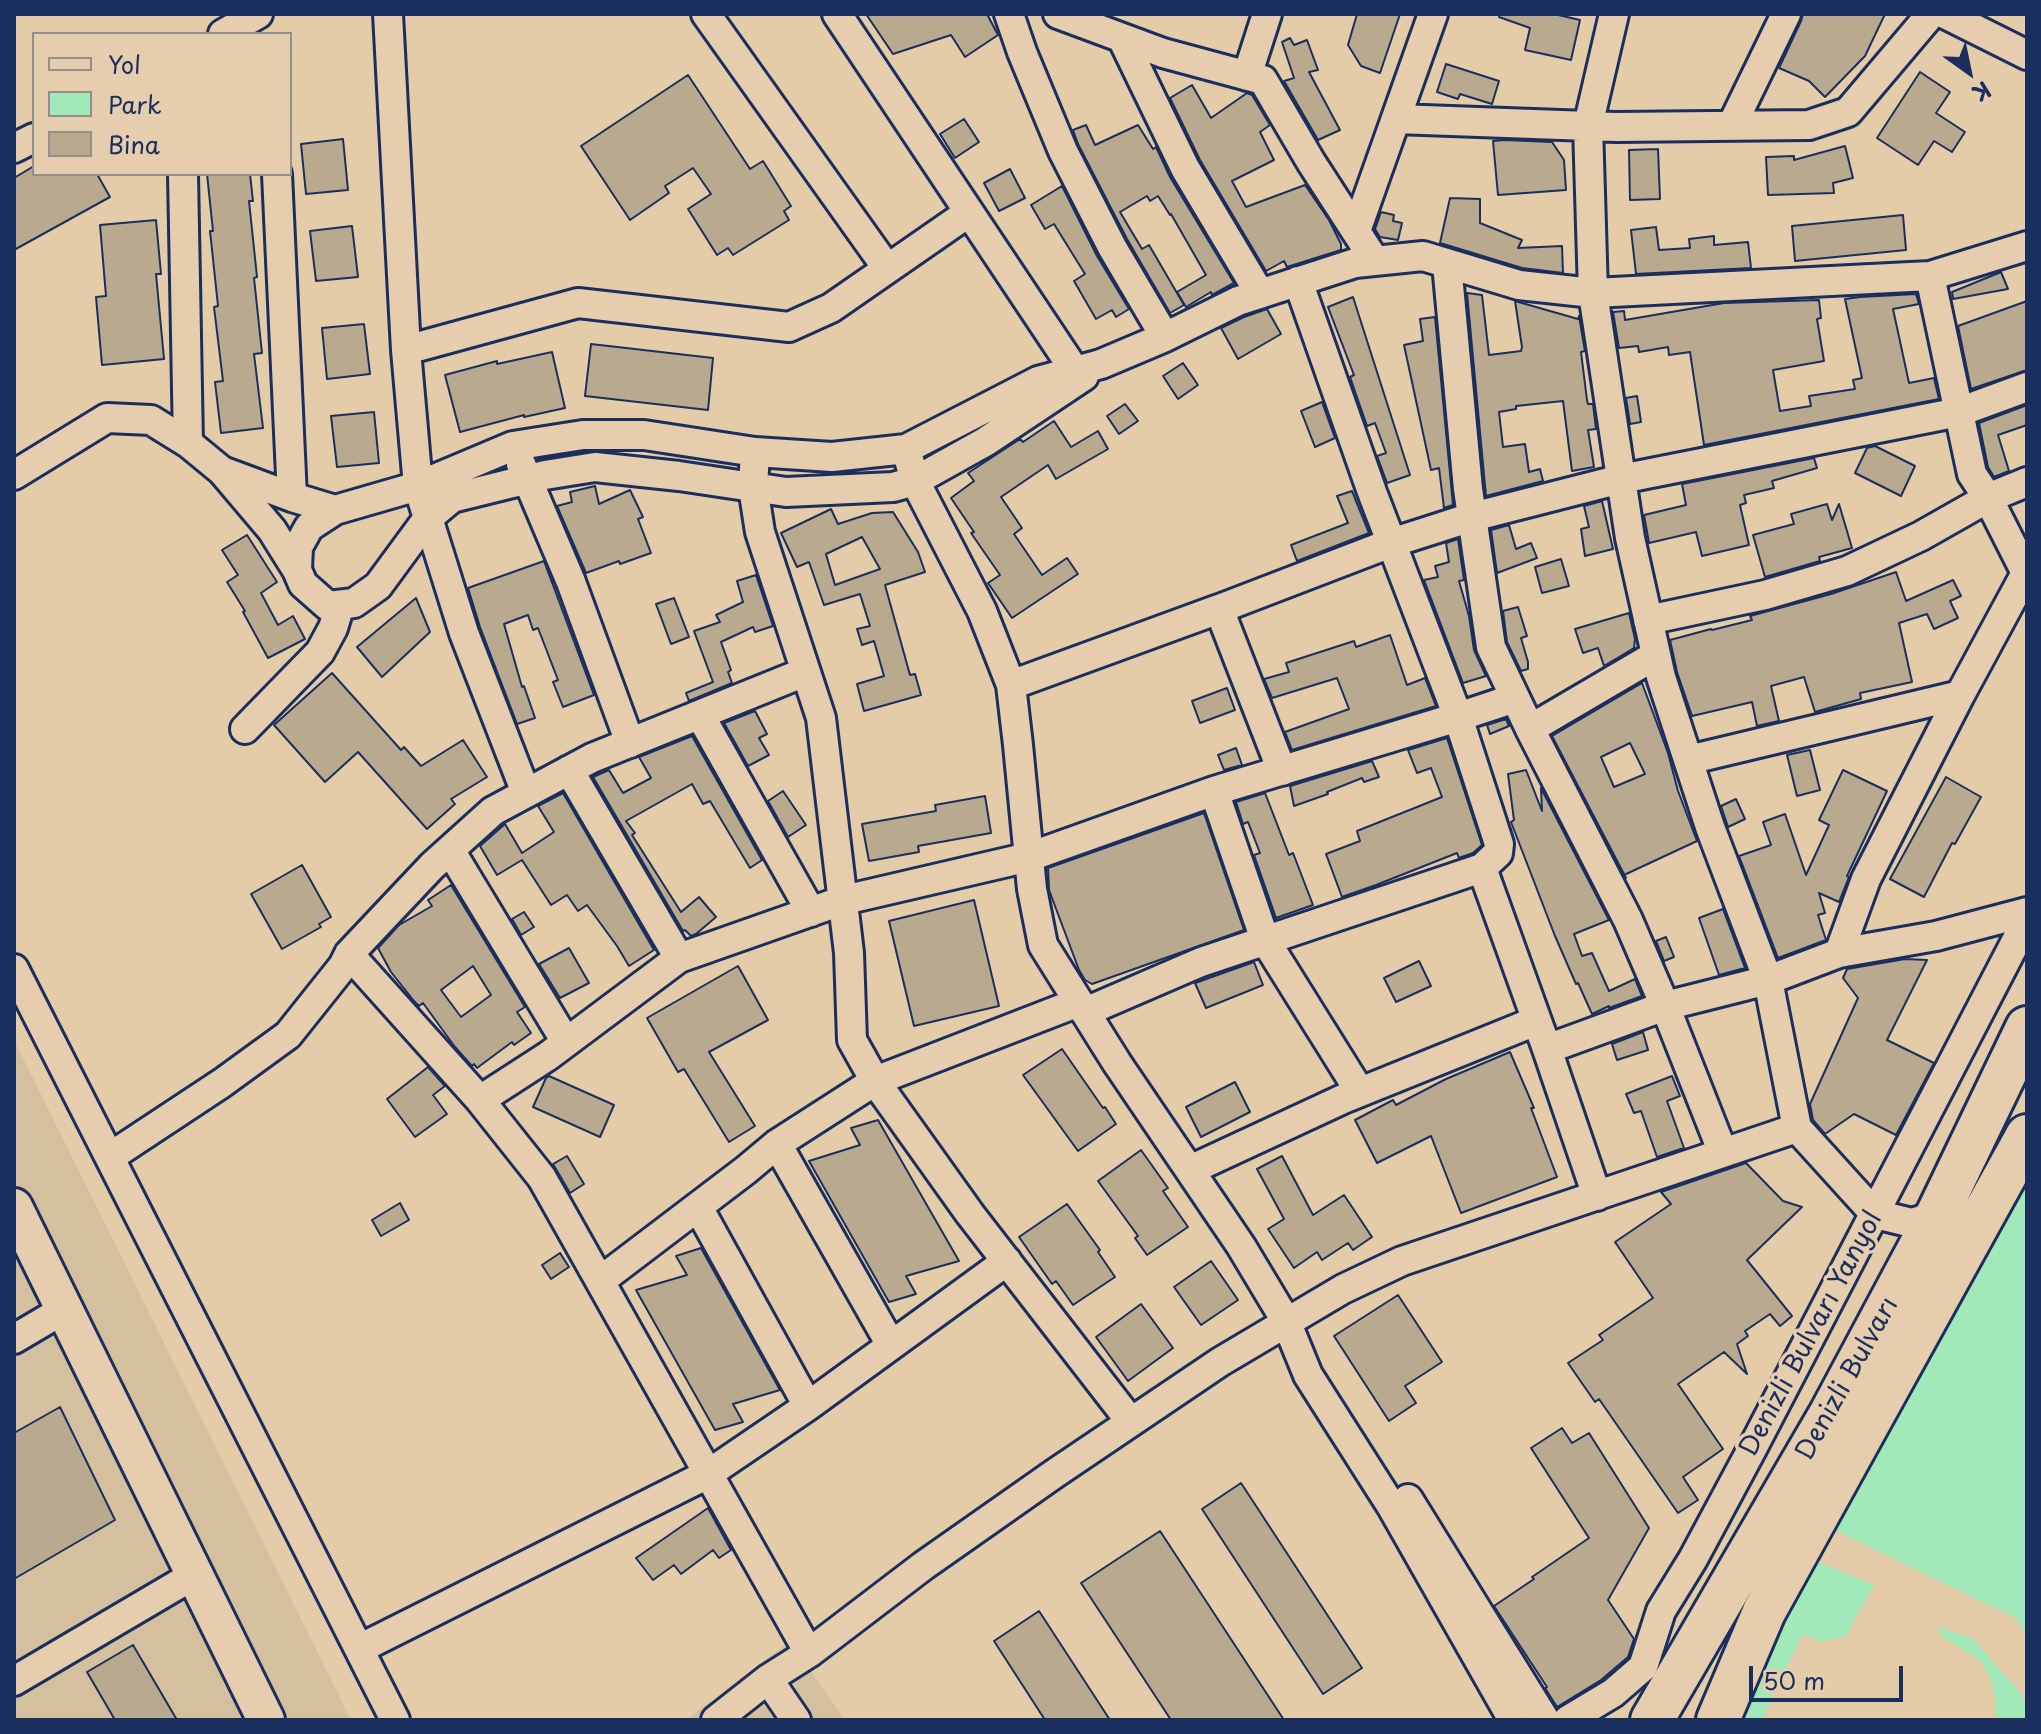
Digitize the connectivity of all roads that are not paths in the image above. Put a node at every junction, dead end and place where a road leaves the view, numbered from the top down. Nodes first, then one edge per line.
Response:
1 (258, 14) edge
2 (388, 14) edge
3 (706, 14) edge
4 (837, 14) edge
5 (1009, 14) edge
6 (1058, 14) edge
7 (1267, 14) edge
8 (1433, 14) edge
9 (1614, 14) edge
10 (1786, 14) edge
11 (1931, 14) edge
12 (1945, 14) edge
13 (1113, 28) edge
14 (226, 32) edge
15 (2027, 55) edge
16 (1247, 76) junction
17 (1396, 119) junction
18 (1732, 125) junction
19 (1588, 126) junction
20 (32, 139) edge
21 (14, 148) edge
22 (183, 176) edge
23 (277, 176) edge
24 (968, 213) junction
25 (1356, 231) junction
26 (2027, 246) edge
27 (1375, 261) junction
28 (1447, 264) junction
29 (887, 268) junction
30 (1930, 276) junction
31 (1298, 281) junction
32 (1593, 293) junction
33 (1260, 294) junction
34 (1165, 337) junction
35 (406, 350) junction
36 (1088, 368) junction
37 (2027, 387) edge
38 (1959, 412) junction
39 (188, 443) junction
40 (513, 446) junction
41 (906, 449) junction
42 (755, 452) junction
43 (16, 468) edge
44 (222, 471) junction
45 (1621, 479) junction
46 (528, 480) junction
47 (915, 481) junction
48 (2027, 482) edge
49 (418, 486) junction
50 (753, 487) junction
51 (292, 497) junction
52 (1988, 498) junction
53 (335, 510) junction
54 (1472, 517) junction
55 (428, 518) junction
56 (1391, 543) junction
57 (297, 570) junction
58 (2026, 573) edge
59 (340, 605) junction
60 (1219, 609) junction
61 (1648, 620) junction
62 (1656, 655) junction
63 (805, 672) junction
64 (1011, 685) junction
65 (1960, 695) junction
66 (1515, 698) junction
67 (700, 715) junction
68 (1458, 717) junction
69 (245, 729) dead end
70 (1530, 729) junction
71 (630, 743) junction
72 (1688, 760) junction
73 (569, 770) junction
74 (1282, 771) junction
75 (1214, 791) junction
76 (526, 793) junction
77 (450, 850) junction
78 (1029, 857) junction
79 (1482, 868) junction
80 (844, 900) junction
81 (811, 912) junction
82 (2027, 912) edge
83 (2027, 920) edge
84 (1265, 940) junction
85 (1839, 953) junction
86 (349, 954) junction
87 (679, 958) junction
88 (14, 969) edge
89 (1768, 980) junction
90 (1665, 1006) junction
91 (1082, 1007) junction
92 (1536, 1021) junction
93 (2027, 1028) edge
94 (566, 1042) junction
95 (1547, 1049) junction
96 (875, 1081) junction
97 (1360, 1092) junction
98 (480, 1100) junction
99 (1797, 1128) junction
100 (2027, 1136) edge
101 (777, 1144) junction
102 (1723, 1153) junction
103 (110, 1157) junction
104 (1190, 1170) junction
105 (1597, 1196) junction
106 (14, 1207) edge
107 (698, 1207) junction
108 (1875, 1214) junction
109 (1937, 1215) junction
110 (1007, 1261) junction
111 (600, 1281) junction
112 (63, 1310) junction
113 (1286, 1321) junction
114 (14, 1339) edge
115 (891, 1345) junction
116 (808, 1406) junction
117 (1131, 1422) junction
118 (708, 1474) junction
119 (194, 1575) junction
120 (359, 1649) junction
121 (809, 1653) junction
122 (768, 1679) junction
123 (14, 1681) edge
124 (266, 1720) edge
125 (395, 1720) edge
126 (716, 1720) edge
127 (796, 1720) edge
128 (1513, 1720) edge
129 (1545, 1720) edge
130 (1568, 1720) edge
131 (1652, 1720) edge
132 (1718, 1720) edge

1 - 14 street
2 - 35 street
3 - 29 street
4 - 24 street
5 - 34 street
6 - 13 street
7 - 16 street
8 - 17 street
9 - 19 street
10 - 18 street
11 - 18 street
12 - 15 street
13 - 16 street
13 - 33 street
16 - 25 street
17 - 19 street
17 - 25 street
18 - 19 street
19 - 32 street
20 - 21 street
22 - 39 street
23 - 51 street
24 - 29 street
24 - 36 street
25 - 27 street
26 - 30 street
27 - 28 street
27 - 31 street
28 - 32 street
28 - 54 street
29 - 35 street
30 - 32 street
30 - 38 street
31 - 33 street
31 - 56 street
32 - 45 street
33 - 34 street
34 - 36 street
35 - 49 street
36 - 41 street
36 - 47 street
37 - 38 street
38 - 45 street
38 - 52 street
39 - 43 street
39 - 44 street
40 - 42 street
40 - 46 street
40 - 49 street
41 - 42 street
41 - 47 street
42 - 50 street
44 - 51 street
44 - 57 street
45 - 54 street
45 - 61 street
46 - 50 street
46 - 55 street
46 - 71 street
47 - 50 street
47 - 64 street
48 - 52 street
49 - 53 street
49 - 55 street
50 - 63 street
51 - 53 street
52 - 58 street
52 - 61 street
53 - 57 street
54 - 56 street
54 - 66 street
55 - 59 street
55 - 76 street
56 - 60 street
56 - 68 street
57 - 59 street
58 - 65 street
59 - 69 street
60 - 64 street
60 - 74 street
61 - 62 street
62 - 70 street
62 - 72 street
63 - 67 street
63 - 80 street
64 - 78 street
65 - 72 street
65 - 85 street
66 - 68 street
66 - 70 street
67 - 71 street
67 - 81 street
68 - 74 street
68 - 79 street
70 - 90 street
71 - 73 street
72 - 89 street
73 - 76 street
73 - 87 street
74 - 75 street
75 - 78 street
75 - 84 street
76 - 77 street
77 - 86 street
77 - 94 street
78 - 80 street
78 - 91 street
79 - 84 street
79 - 92 street
80 - 81 street
80 - 96 street
81 - 87 street
82 - 85 street
83 - 108 street, Denizli Bulvarı Yanyol
84 - 91 street
84 - 97 street
85 - 89 street
86 - 98 street
86 - 103 street
87 - 94 street
88 - 103 street
89 - 90 street
89 - 99 street
90 - 95 street
90 - 102 street
91 - 96 street
91 - 104 street
92 - 95 street
92 - 97 street
93 - 109 highway, Denizli Bulvarı
94 - 98 street
95 - 105 street
96 - 101 street
96 - 110 street
97 - 104 street
98 - 111 street
99 - 102 street
99 - 108 street
100 - 132 highway, Denizli Bulvarı
101 - 107 street
101 - 115 street
102 - 105 street
103 - 120 street
104 - 113 street
105 - 113 street
106 - 112 main road
107 - 111 street
107 - 116 street
108 - 109 street
108 - 130 street, Denizli Bulvarı Yanyol
109 - 131 highway, Denizli Bulvarı
110 - 115 street
110 - 117 street
111 - 118 street
112 - 114 street
112 - 119 main road
113 - 117 street
113 - 128 street
113 - 129 street
115 - 116 street
116 - 118 street
117 - 121 street
118 - 120 street
118 - 121 street
119 - 123 street
119 - 124 main road
120 - 125 street
121 - 122 street
122 - 126 street
122 - 127 street

